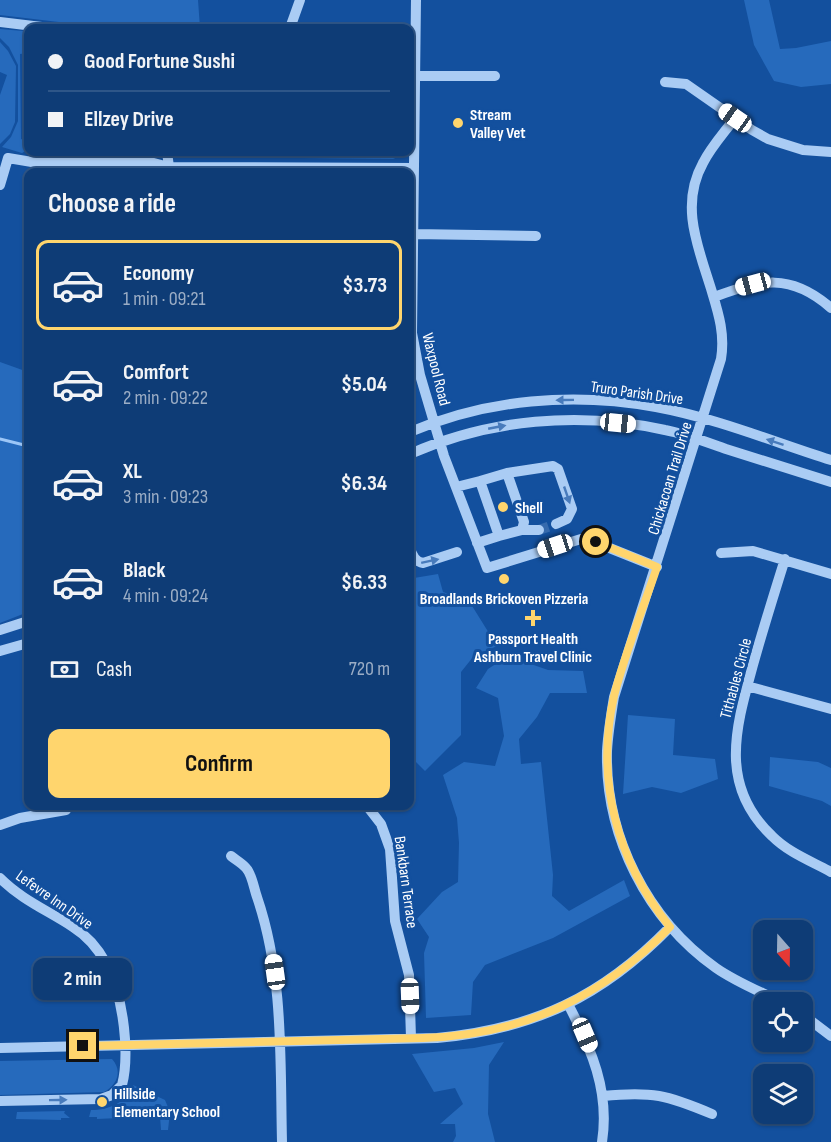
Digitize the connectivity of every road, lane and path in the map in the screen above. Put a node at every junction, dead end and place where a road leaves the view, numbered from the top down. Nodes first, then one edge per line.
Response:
1 (300, 0) edge
2 (416, 0) edge
3 (0, 22) edge
4 (291, 24) edge
5 (24, 26) edge
6 (415, 75) junction
7 (495, 76) dead end
8 (664, 82) dead end
9 (735, 118) junction
10 (831, 152) edge
11 (32, 157) edge
12 (51, 157) edge
13 (77, 157) edge
14 (110, 157) edge
15 (135, 157) edge
16 (164, 168) edge
17 (414, 168) edge
18 (0, 185) edge
19 (414, 234) edge
20 (536, 236) dead end
21 (714, 297) junction
22 (831, 308) edge
23 (414, 348) edge
24 (703, 419) junction
25 (435, 421) junction
26 (414, 430) edge
27 (697, 439) junction
28 (440, 442) junction
29 (414, 452) edge
30 (831, 460) edge
31 (507, 474) junction
32 (480, 481) junction
33 (831, 482) edge
34 (456, 487) junction
35 (556, 524) tunnel mouth
36 (539, 530) tunnel mouth
37 (522, 531) junction
38 (499, 536) junction
39 (477, 543) junction
40 (457, 552) dead end
41 (722, 552) dead end
42 (414, 558) edge
43 (785, 559) junction
44 (657, 567) junction
45 (831, 574) edge
46 (24, 622) edge
47 (0, 630) edge
48 (24, 644) edge
49 (0, 651) edge
50 (747, 686) junction
51 (831, 709) edge
52 (66, 810) dead end
53 (370, 810) edge
54 (0, 825) edge
55 (231, 856) dead end
56 (831, 872) edge
57 (0, 878) edge
58 (670, 927) junction
59 (759, 992) edge
60 (568, 1004) junction
61 (813, 1022) edge
62 (831, 1036) edge
63 (411, 1038) junction
64 (280, 1041) junction
65 (125, 1045) junction
66 (0, 1048) edge
67 (603, 1096) junction
68 (0, 1101) edge
69 (712, 1114) dead end
70 (282, 1142) edge
71 (602, 1142) edge

1 - 4 street
2 - 6 street, Waxpool Road
3 - 5 street
6 - 7 street
6 - 17 street, Waxpool Road
8 - 9 street
9 - 10 street
9 - 21 street, Chickacoan Trail Drive
11 - 12 street
11 - 18 street
12 - 13 street
13 - 14 street
14 - 15 street
15 - 16 street
19 - 20 street
21 - 22 street
21 - 24 street, Chickacoan Trail Drive
23 - 25 street, Waxpool Road
24 -> 25 street, Truro Parish Drive
24 - 27 street, Chickacoan Trail Drive
30 -> 24 street, Truro Parish Drive
25 - 26 street, Waxpool Road
25 - 28 street, Waxpool Road
28 -> 27 street, Truro Parish Drive
27 - 33 street, Truro Parish Drive
27 - 44 street, Chickacoan Trail Drive
28 - 29 street
28 - 34 street, Waxpool Road
31 - 32 street
31 -> 35 street
31 - 37 street
32 - 34 street
32 - 38 street
34 - 39 street, Waxpool Road
36 - 37 street
37 - 38 street
38 - 39 street
39 - 44 street, Waxpool Road
42 -> 40 street
41 - 43 street
43 - 45 street
43 - 50 street, Tithables Circle
44 - 58 street, Chickacoan Trail Drive
46 - 47 street
48 - 49 street
50 - 51 street
50 - 56 street, Tithables Circle
52 - 54 street
53 - 63 street, Bankbarn Terrace
55 - 64 street
57 - 65 street, Lefevre Inn Drive
58 - 59 street, Chickacoan Trail Drive
58 - 60 street
60 - 63 street
60 - 67 street
61 - 62 street
63 - 64 street
64 - 65 street
64 - 70 street
65 - 66 street
68 -> 65 street, Lefevre Inn Drive
67 - 69 street
67 - 71 street

